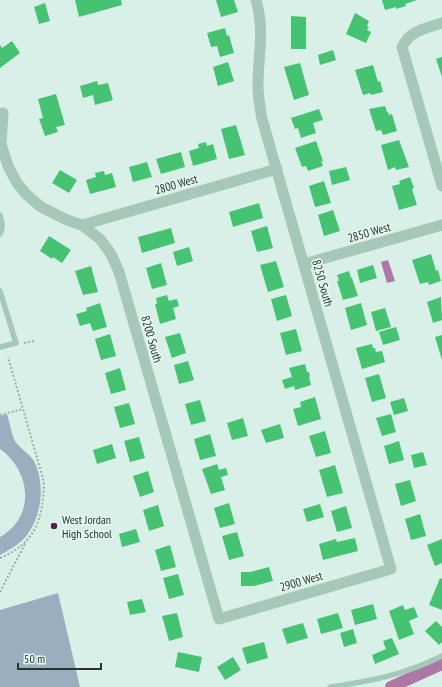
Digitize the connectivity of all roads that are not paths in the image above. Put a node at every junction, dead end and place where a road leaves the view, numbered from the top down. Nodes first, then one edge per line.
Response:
1 (256, 0) edge
2 (442, 23) edge
3 (2, 113) dead end
4 (437, 153) edge
5 (277, 169) junction
6 (442, 186) edge
7 (0, 215) edge
8 (82, 225) junction
9 (442, 225) edge
10 (0, 234) edge
11 (304, 264) junction
12 (0, 292) edge
13 (0, 347) edge
14 (392, 569) joint
15 (218, 619) joint
16 (442, 656) edge
17 (330, 687) edge

1 - 5 street, 8250 South
2 - 4 street
3 - 8 street, 8200 South
4 - 6 street
5 - 8 street, 2800 West
5 - 11 street, 8250 South
7 - 10 lane
8 - 15 street, 8200 South
9 - 11 street, 2850 West
11 - 14 street, 8250 South
12 - 13 lane
14 - 15 street, 2900 West
16 - 17 lane

